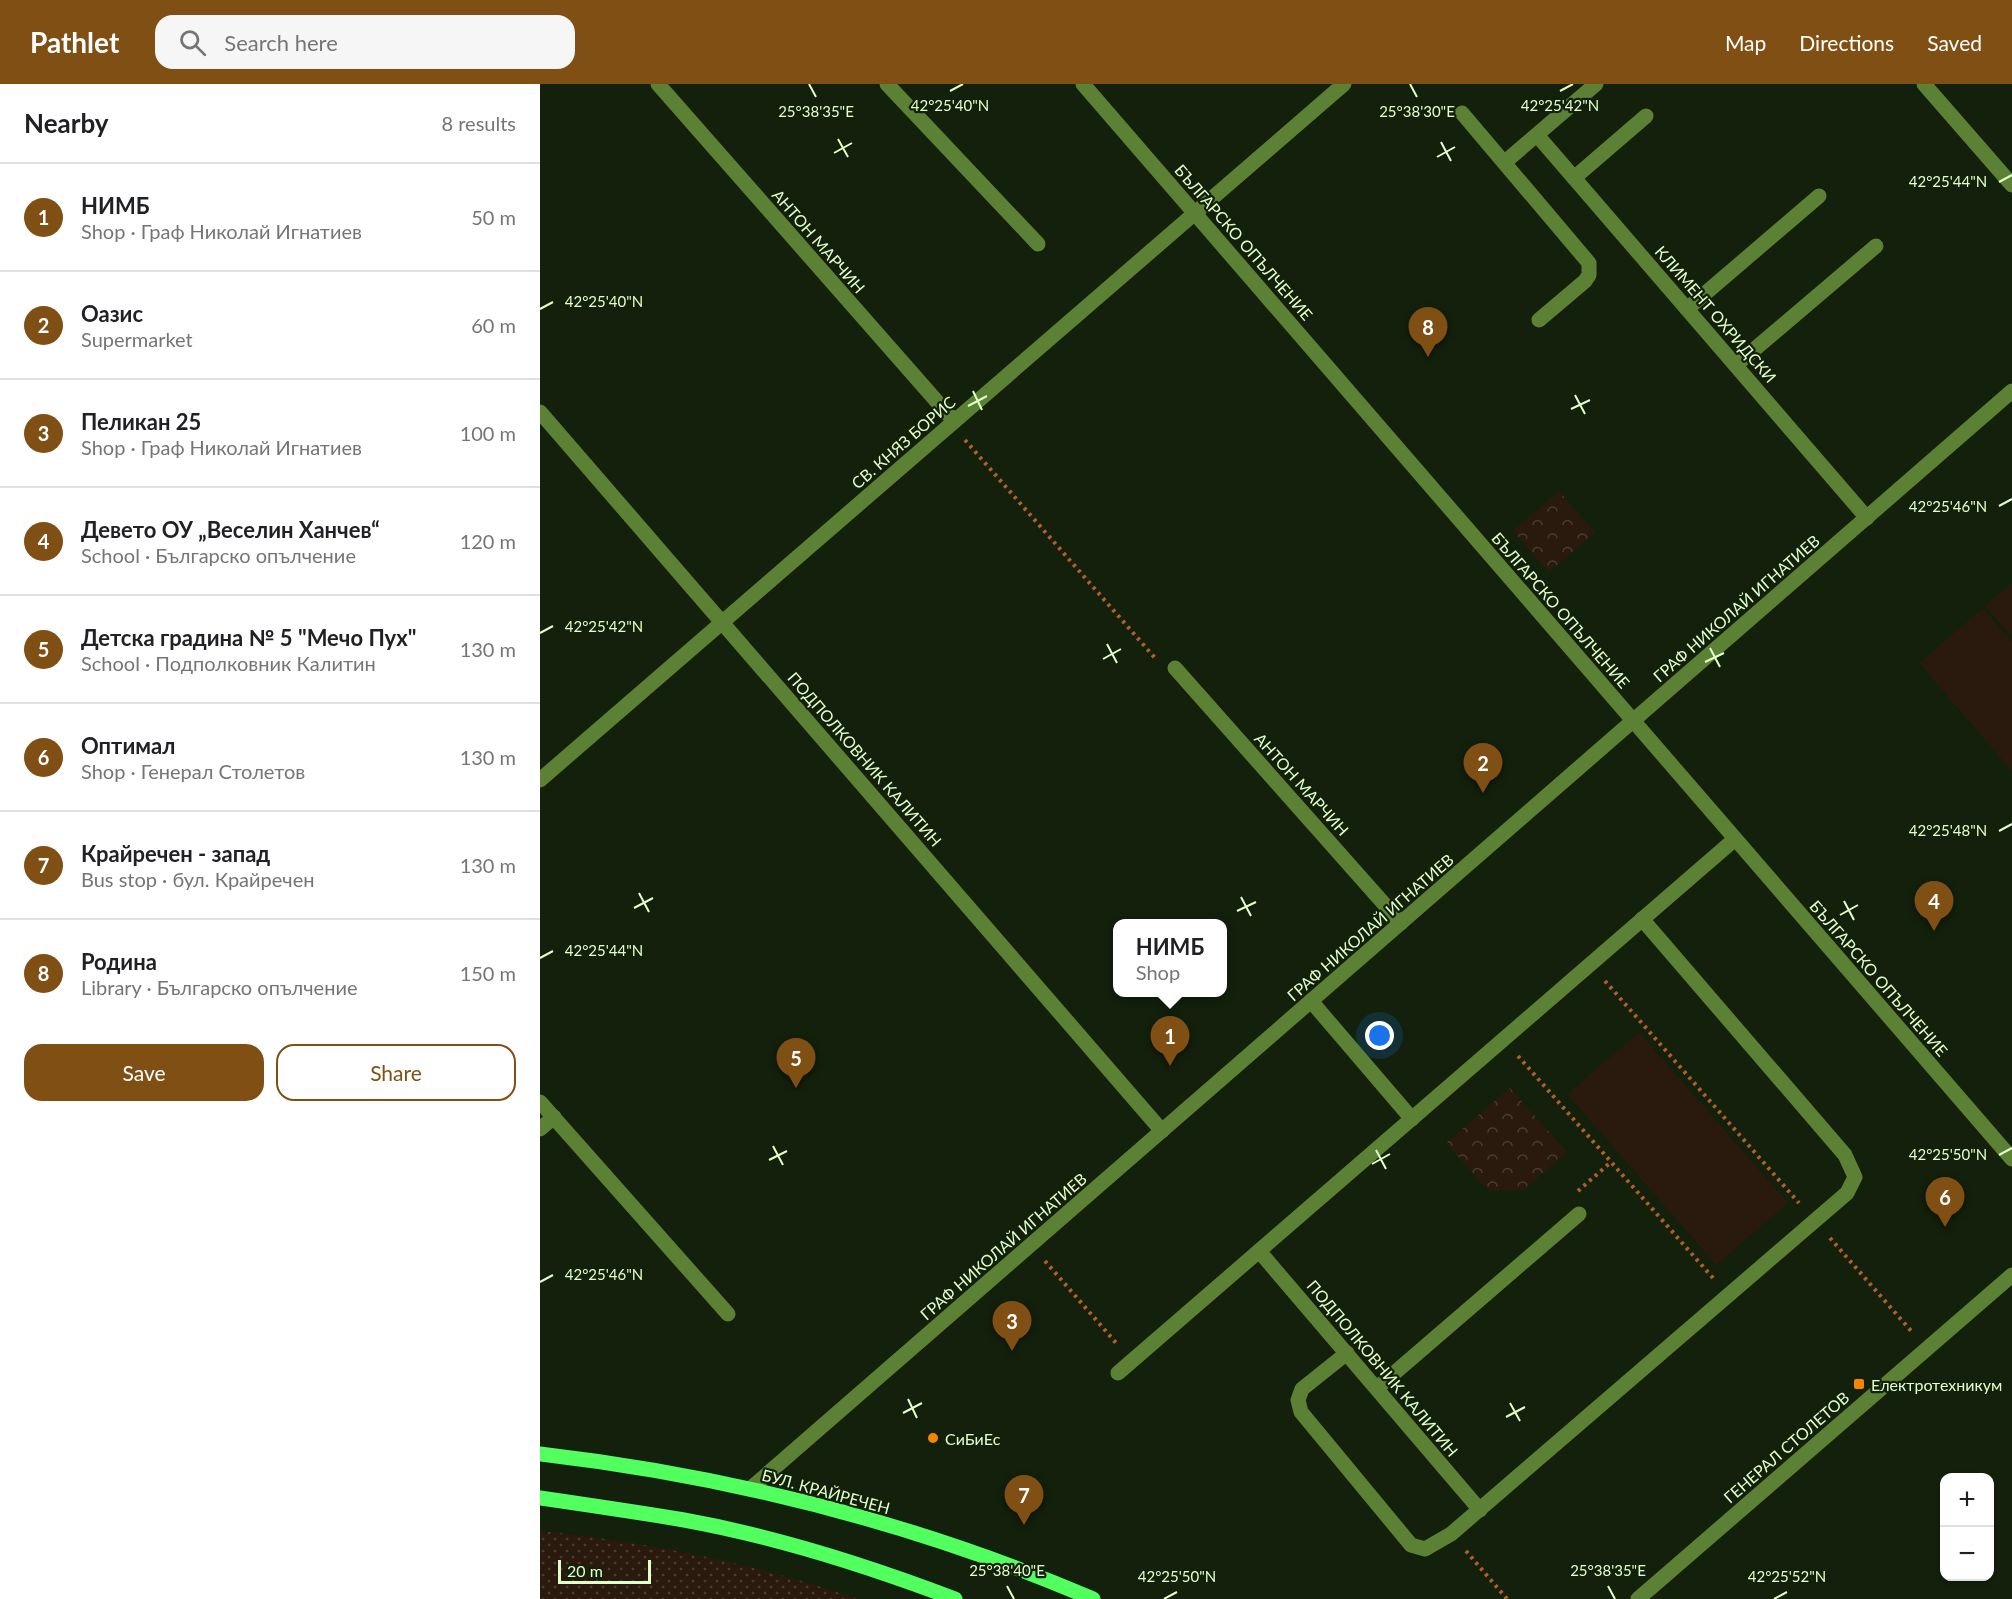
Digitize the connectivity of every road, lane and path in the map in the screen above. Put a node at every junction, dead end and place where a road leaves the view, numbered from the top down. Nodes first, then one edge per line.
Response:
1 (658, 84) edge
2 (887, 84) edge
3 (1083, 84) edge
4 (1344, 84) edge
5 (1596, 84) edge
6 (1924, 84) edge
7 (1462, 113) dead end
8 (1646, 116) dead end
9 (1537, 135) junction
10 (1504, 162) junction
11 (1574, 178) junction
12 (2012, 185) edge
13 (1819, 196) dead end
14 (1195, 213) junction
15 (1038, 244) dead end
16 (1876, 246) dead end
17 (1687, 309) junction
18 (1539, 320) dead end
19 (1736, 365) junction
20 (2012, 391) edge
21 (540, 412) edge
22 (954, 421) junction
23 (1867, 518) junction
24 (722, 622) junction
25 (1175, 668) joint
26 (1633, 721) junction
27 (540, 780) edge
28 (1735, 839) junction
29 (1642, 919) junction
30 (1401, 923) junction
31 (1590, 964) junction
32 (1311, 1001) junction
33 (1504, 1040) junction
34 (540, 1101) edge
35 (554, 1117) junction
36 (1412, 1119) junction
37 (540, 1129) edge
38 (1162, 1131) junction
39 (2012, 1160) edge
40 (1611, 1162) junction
41 (1579, 1214) joint
42 (1815, 1221) junction
43 (1259, 1251) junction
44 (1041, 1256) dead end
45 (2012, 1275) edge
46 (1728, 1296) junction
47 (728, 1314) dead end
48 (1914, 1335) dead end
49 (1347, 1353) junction
50 (1132, 1361) junction
51 (1118, 1373) dead end
52 (1377, 1388) junction
53 (540, 1454) edge
54 (750, 1489) junction
55 (540, 1498) edge
56 (1480, 1510) junction
57 (1451, 1534) junction
58 (955, 1599) edge
59 (1093, 1599) edge
60 (1507, 1599) edge
61 (1638, 1599) edge

1 - 22 street, АНТОН МАРЧИН
2 - 15 street
3 - 14 street, БЪЛГАРСКО ОПЪЛЧЕНИЕ
4 - 14 street, СВ. КНЯЗ БОРИС
5 - 9 street
6 - 12 street
7 - 10 street
8 - 11 street
9 - 10 street
9 - 11 street, КЛИМЕНТ ОХРИДСКИ
10 - 18 street
11 - 17 street, КЛИМЕНТ ОХРИДСКИ
13 - 17 street
14 - 22 street, СВ. КНЯЗ БОРИС
14 - 26 street, БЪЛГАРСКО ОПЪЛЧЕНИЕ
16 - 19 street
17 - 19 street, КЛИМЕНТ ОХРИДСКИ
19 - 23 street, КЛИМЕНТ ОХРИДСКИ
20 - 23 street, ГРАФ НИКОЛАЙ ИГНАТИЕВ
21 - 24 street, ПОДПОЛКОВНИК КАЛИТИН
22 - 24 street, СВ. КНЯЗ БОРИС
22 - 25 path
23 - 26 street, ГРАФ НИКОЛАЙ ИГНАТИЕВ
24 - 27 street, СВ. КНЯЗ БОРИС
24 - 38 street, ПОДПОЛКОВНИК КАЛИТИН
25 - 30 street, АНТОН МАРЧИН
26 - 28 street, БЪЛГАРСКО ОПЪЛЧЕНИЕ
26 - 30 street, ГРАФ НИКОЛАЙ ИГНАТИЕВ
28 - 29 street
28 - 39 street, БЪЛГАРСКО ОПЪЛЧЕНИЕ
29 - 31 street
29 - 42 street
30 - 32 street, ГРАФ НИКОЛАЙ ИГНАТИЕВ
31 - 33 street
31 - 42 path
32 - 36 street
32 - 38 street, ГРАФ НИКОЛАЙ ИГНАТИЕВ
33 - 36 street
33 - 40 path
34 - 35 street
35 - 37 street
35 - 47 street
36 - 43 street
38 - 54 street, ГРАФ НИКОЛАЙ ИГНАТИЕВ
40 - 41 path
40 - 46 path
41 - 52 street
42 - 46 street
42 - 48 path
43 - 49 street, ПОДПОЛКОВНИК КАЛИТИН
43 - 50 street
44 - 50 path
45 - 61 street, ГЕНЕРАЛ СТОЛЕТОВ
46 - 56 street
49 - 52 street, ПОДПОЛКОВНИК КАЛИТИН
49 - 57 street
50 - 51 street
52 - 56 street, ПОДПОЛКОВНИК КАЛИТИН
53 - 54 main road, БУЛ. КРАЙРЕЧЕН
54 - 59 main road, БУЛ. КРАЙРЕЧЕН
55 - 58 main road
56 - 57 street
57 - 60 path

